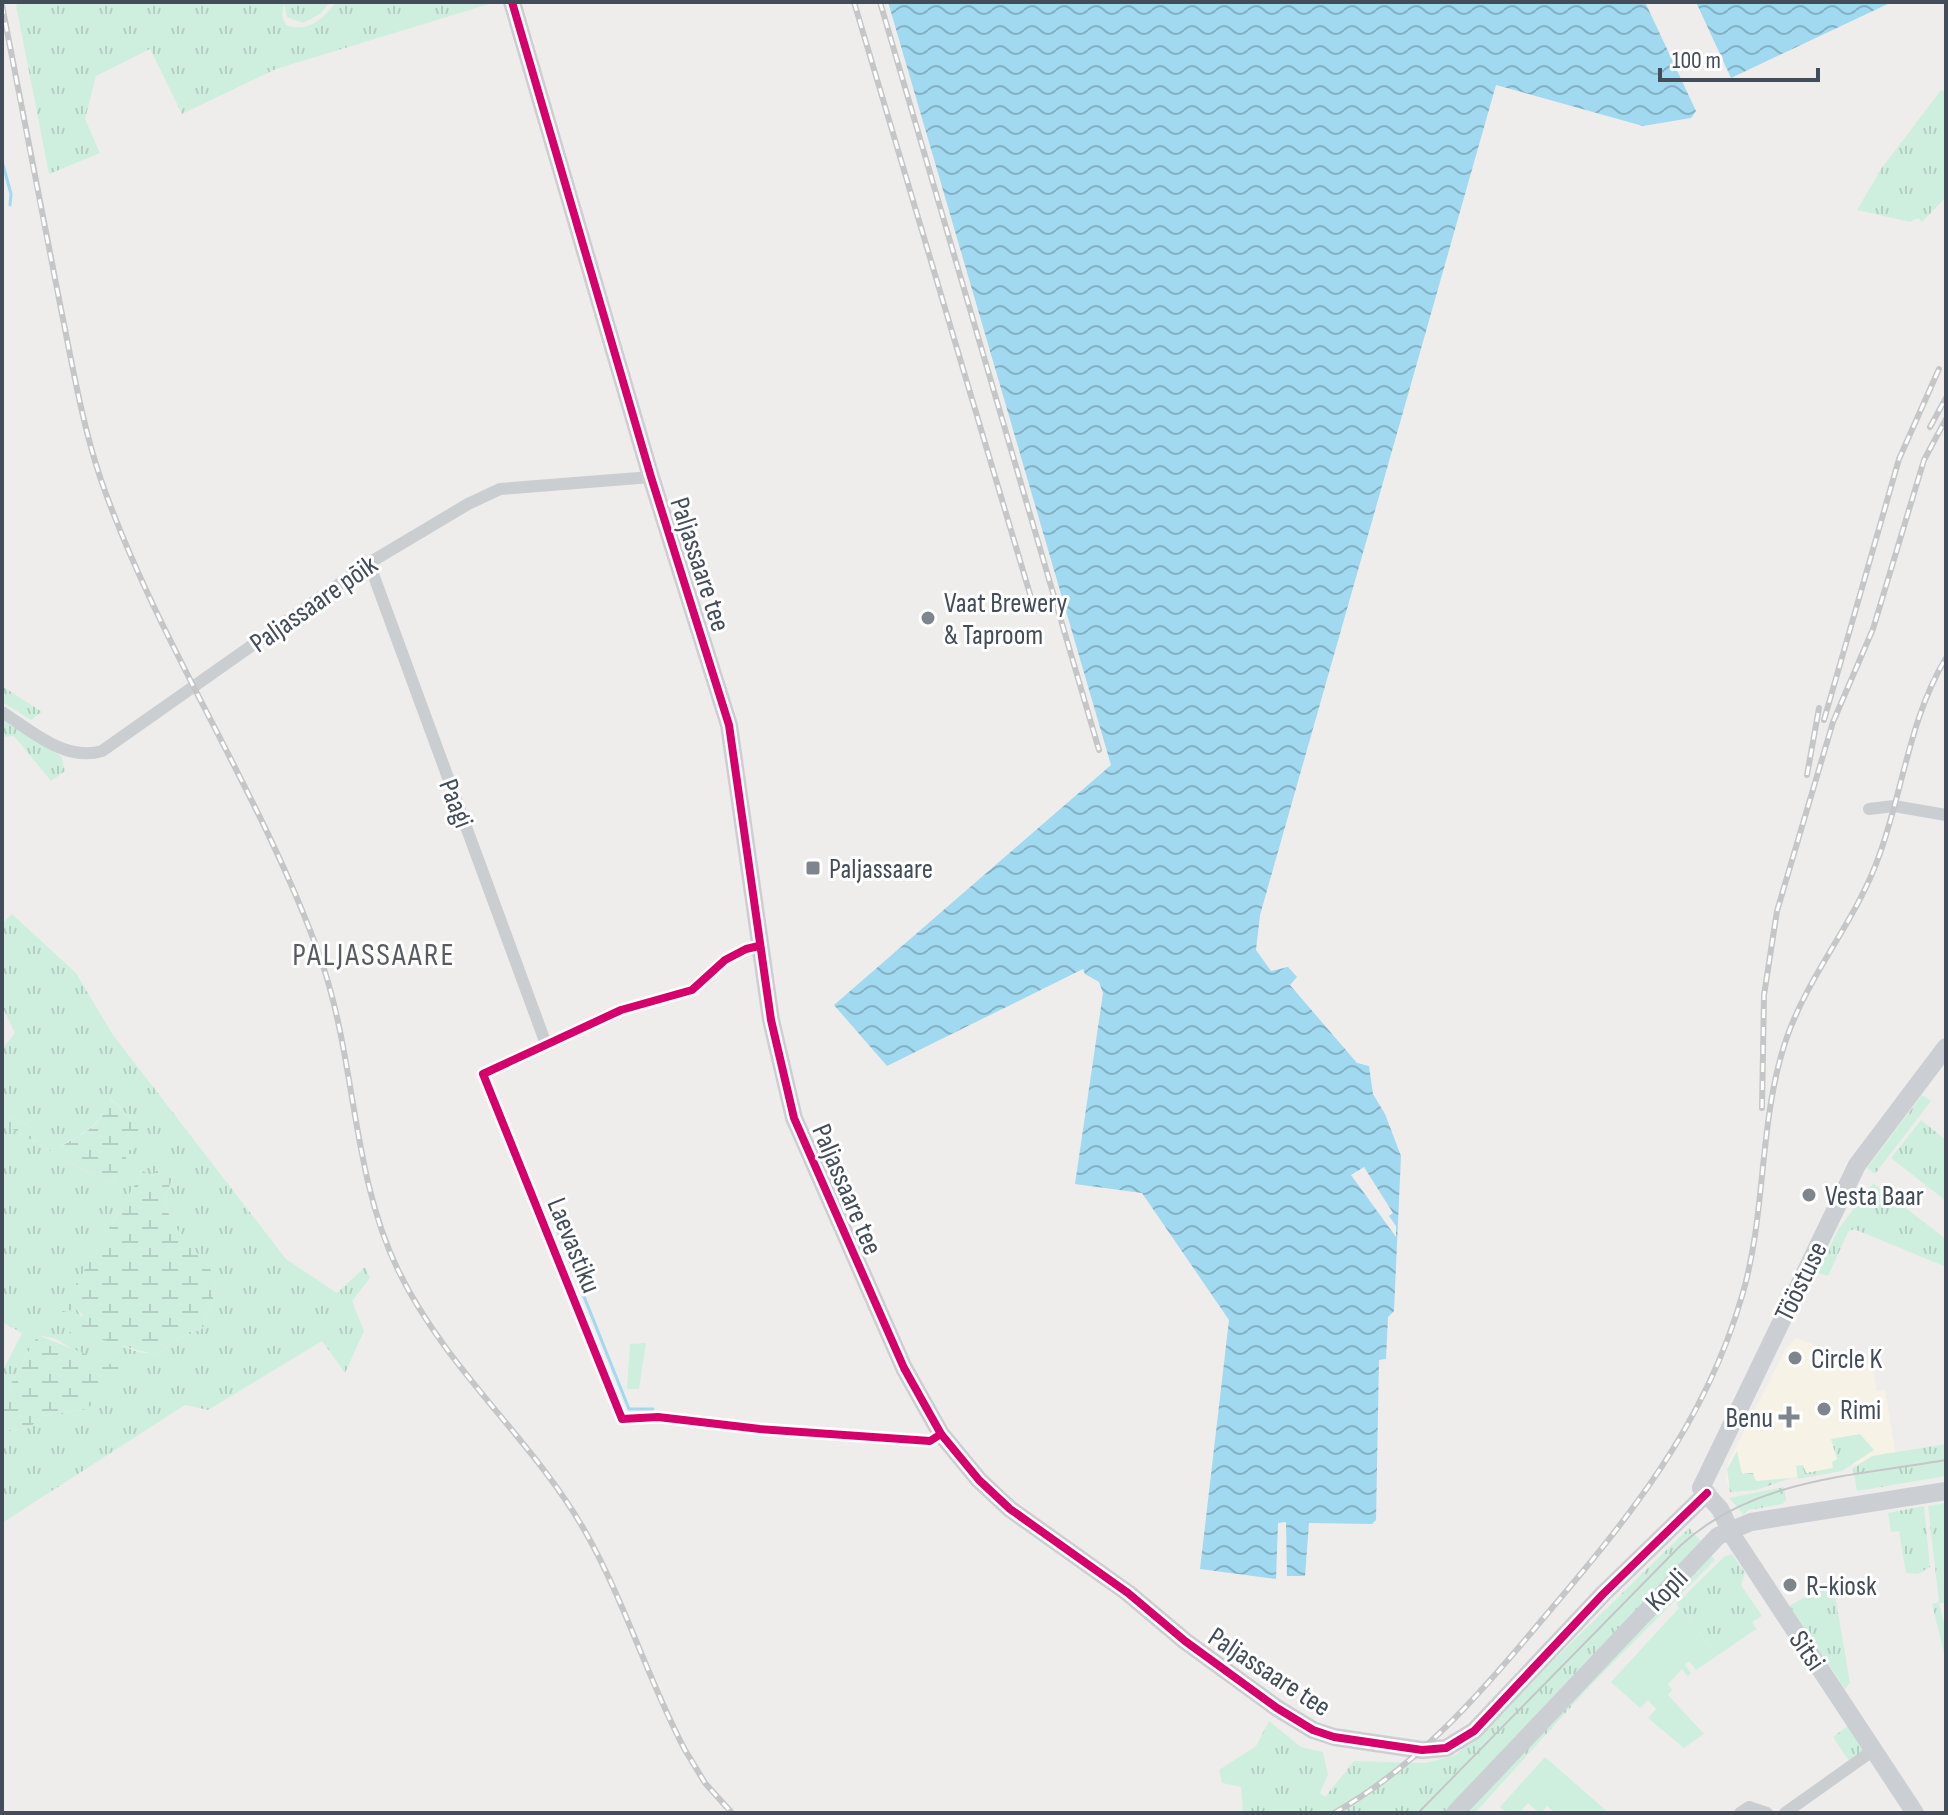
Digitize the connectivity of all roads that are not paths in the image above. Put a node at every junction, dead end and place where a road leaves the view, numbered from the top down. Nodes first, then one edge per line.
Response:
1 (512, 2) edge
2 (651, 477) junction
3 (369, 563) junction
4 (2, 712) edge
5 (1869, 809) dead end
6 (1946, 815) edge
7 (759, 946) junction
8 (546, 1044) junction
9 (1946, 1047) edge
10 (941, 1434) junction
11 (1704, 1490) junction
12 (1946, 1491) edge
13 (1729, 1529) junction
14 (1875, 1749) junction
15 (1745, 1810) edge
16 (1455, 1813) edge
17 (1767, 1813) edge
18 (1785, 1813) edge
19 (1915, 1813) edge

1 - 2 street, Paljassaare tee
2 - 3 street, Paljassaare põik
2 - 7 street, Paljassaare tee
3 - 4 street, Paljassaare põik
3 - 8 street, Paagi
5 - 6 street
7 - 8 street, Laevastiku
7 - 10 street, Paljassaare tee
8 - 10 street, Laevastiku
9 - 11 street, Tööstuse
10 - 11 street, Paljassaare tee
11 - 13 street, Sitsi
12 - 13 street, Kopli
13 - 14 street, Sitsi
13 - 16 street, Kopli
14 - 18 street
14 - 19 street, Sitsi
15 - 17 street

